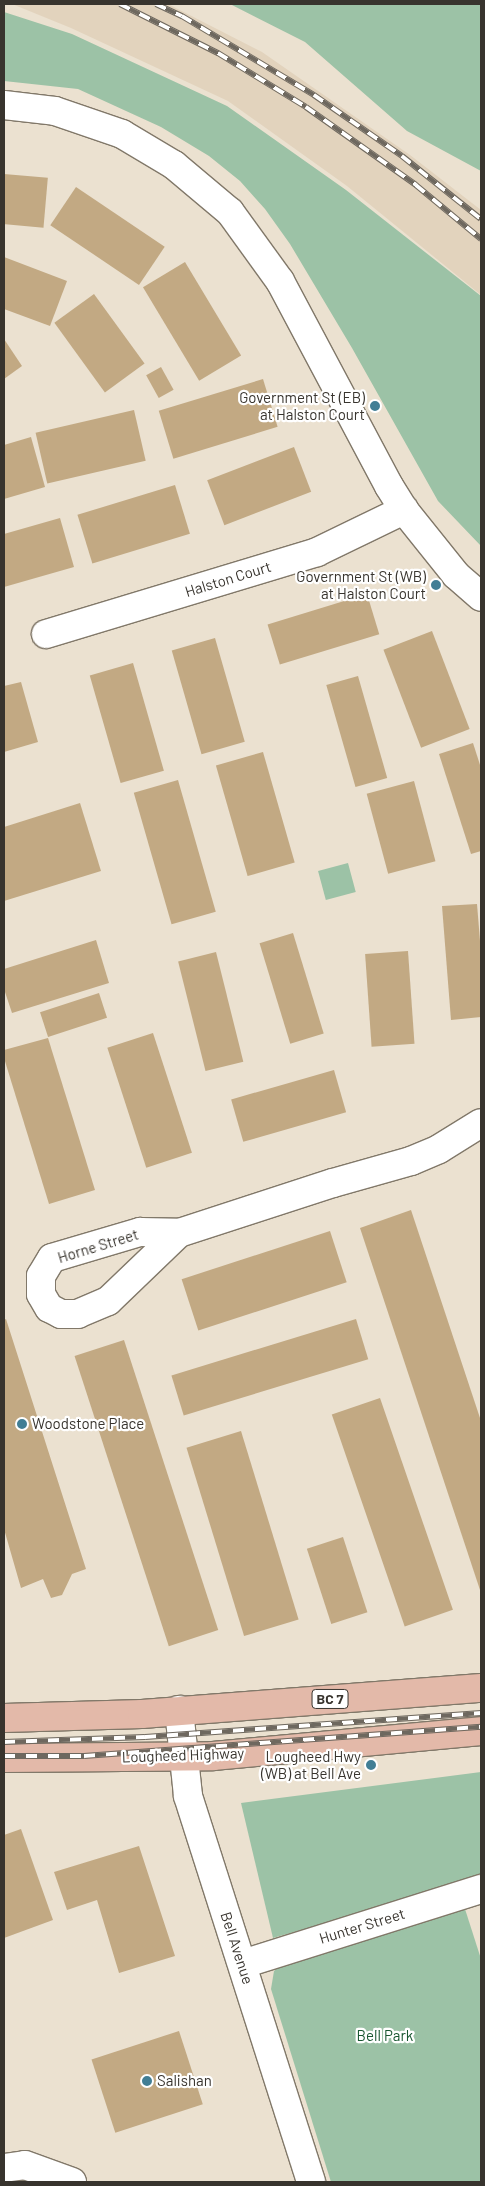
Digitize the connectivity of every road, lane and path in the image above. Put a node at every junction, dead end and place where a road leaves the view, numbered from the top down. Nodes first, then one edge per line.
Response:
1 (4, 105) edge
2 (404, 510) junction
3 (481, 597) edge
4 (46, 634) dead end
5 (481, 1123) edge
6 (179, 1233) junction
7 (481, 1688) edge
8 (179, 1710) junction
9 (4, 1718) edge
10 (481, 1731) edge
11 (183, 1755) junction
12 (4, 1758) edge
13 (481, 1889) edge
14 (243, 1964) junction
15 (4, 2168) edge
16 (72, 2182) edge
17 (311, 2182) edge

1 - 2 street
2 - 3 street
2 - 4 street, Halston Court
5 - 6 street, Horne Street
6 - 6 street, Horne Street
7 - 8 main road, BC 7
8 - 9 main road, BC 7
8 - 11 street, Bell Avenue
10 - 11 main road, Lougheed Highway
11 - 12 main road, Lougheed Highway
11 - 14 street, Bell Avenue
13 - 14 street, Hunter Street
14 - 17 street, Bell Avenue
15 - 16 street

